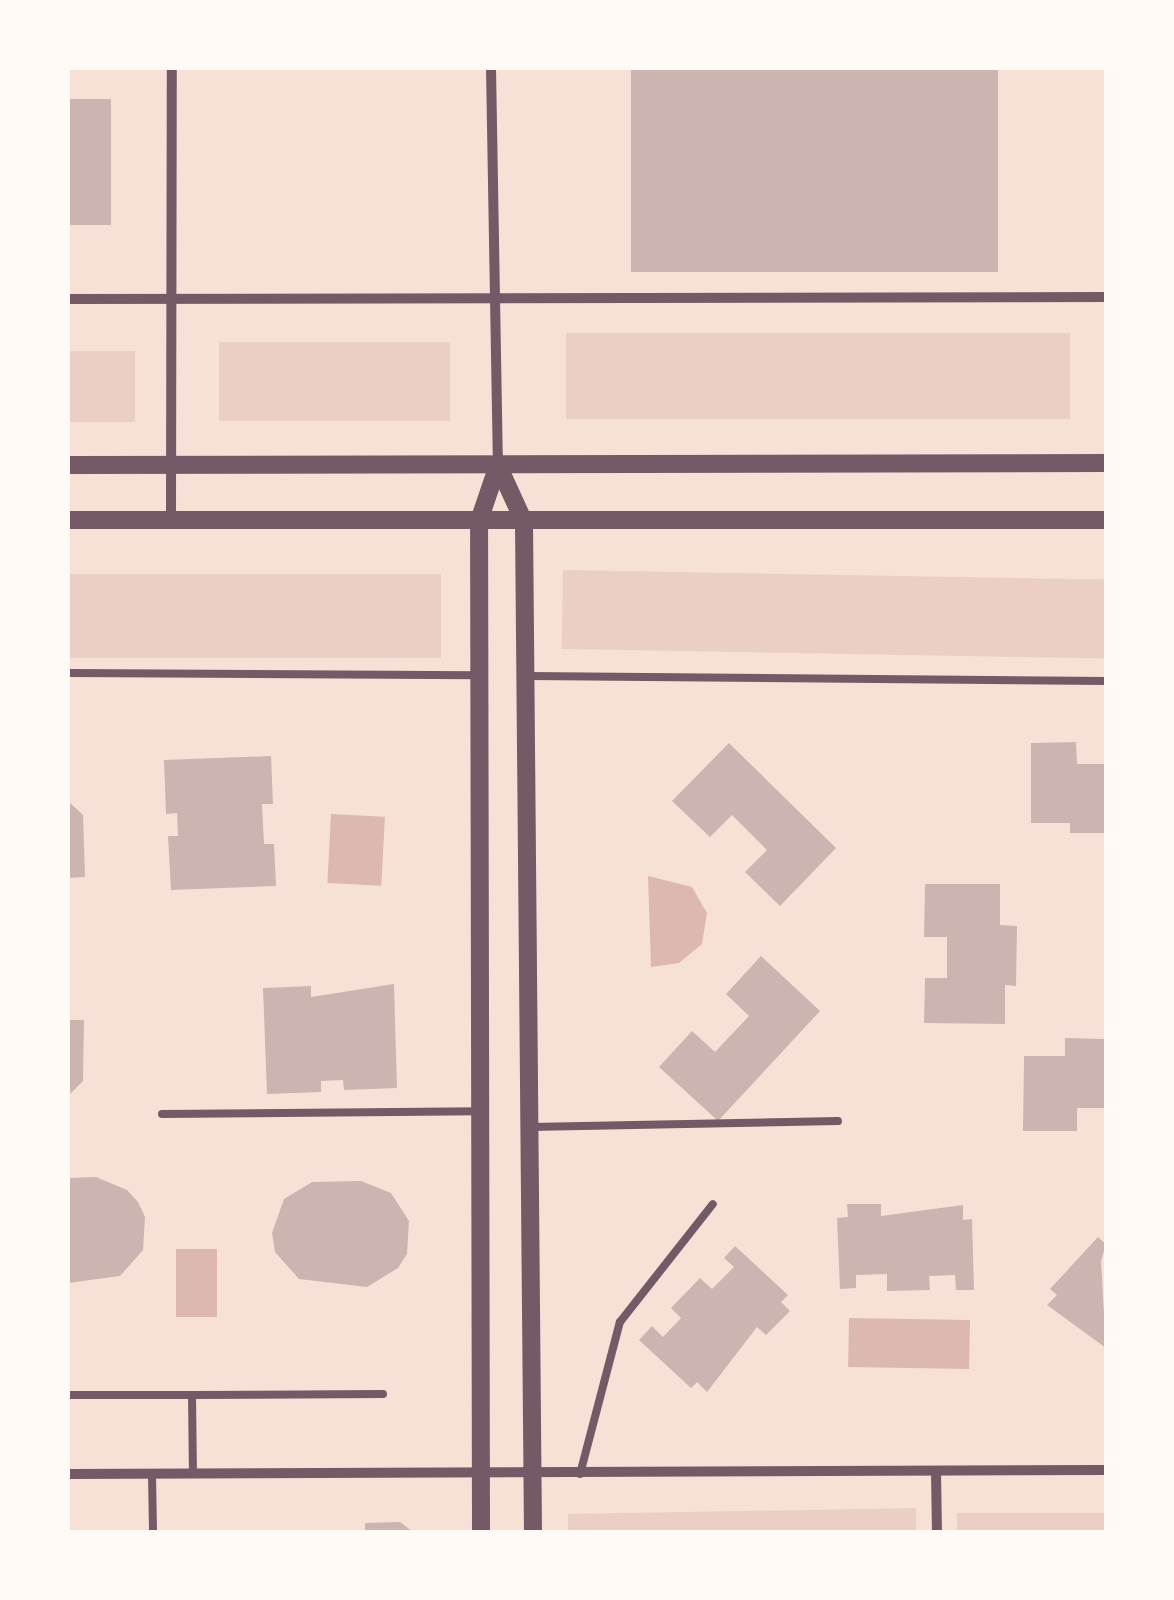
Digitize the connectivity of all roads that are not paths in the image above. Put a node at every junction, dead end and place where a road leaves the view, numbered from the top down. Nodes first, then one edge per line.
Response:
1 (172, 68) edge
2 (491, 68) edge
3 (1106, 296) edge
4 (492, 297) junction
5 (68, 299) edge
6 (175, 299) junction
7 (1106, 463) edge
8 (68, 465) edge
9 (171, 465) junction
10 (498, 465) junction
11 (171, 519) junction
12 (68, 520) edge
13 (479, 520) junction
14 (1106, 520) edge
15 (524, 522) junction
16 (68, 673) edge
17 (477, 675) junction
18 (528, 676) junction
19 (1106, 682) edge
20 (479, 1110) junction
21 (162, 1114) dead end
22 (838, 1121) dead end
23 (530, 1127) junction
24 (713, 1204) dead end
25 (383, 1394) dead end
26 (68, 1395) edge
27 (192, 1395) junction
28 (1106, 1470) edge
29 (936, 1471) junction
30 (68, 1474) edge
31 (152, 1474) junction
32 (193, 1474) junction
33 (580, 1474) junction
34 (481, 1475) junction
35 (532, 1475) junction
36 (152, 1532) edge
37 (481, 1532) edge
38 (533, 1532) edge
39 (936, 1532) edge

1 - 6 street
2 - 4 street
3 - 4 street
4 - 6 street
4 - 10 street
5 - 6 street
6 - 9 street
7 - 10 street
8 - 9 street
9 - 10 street
9 - 11 street
10 - 13 street
10 - 15 street
11 - 12 street
11 - 13 street
13 - 15 street
13 - 17 street
14 - 15 street
15 - 18 street
16 - 17 lane
17 - 20 street
18 - 19 lane
18 - 23 street
20 - 21 lane
20 - 34 street
22 - 23 lane
23 - 35 street
24 - 33 lane
25 - 27 lane
26 - 27 lane
27 - 32 lane
28 - 29 street
29 - 33 street
29 - 39 street
30 - 31 street
31 - 32 street
31 - 36 lane
32 - 34 street
33 - 35 street
34 - 35 street
34 - 37 street
35 - 38 street

